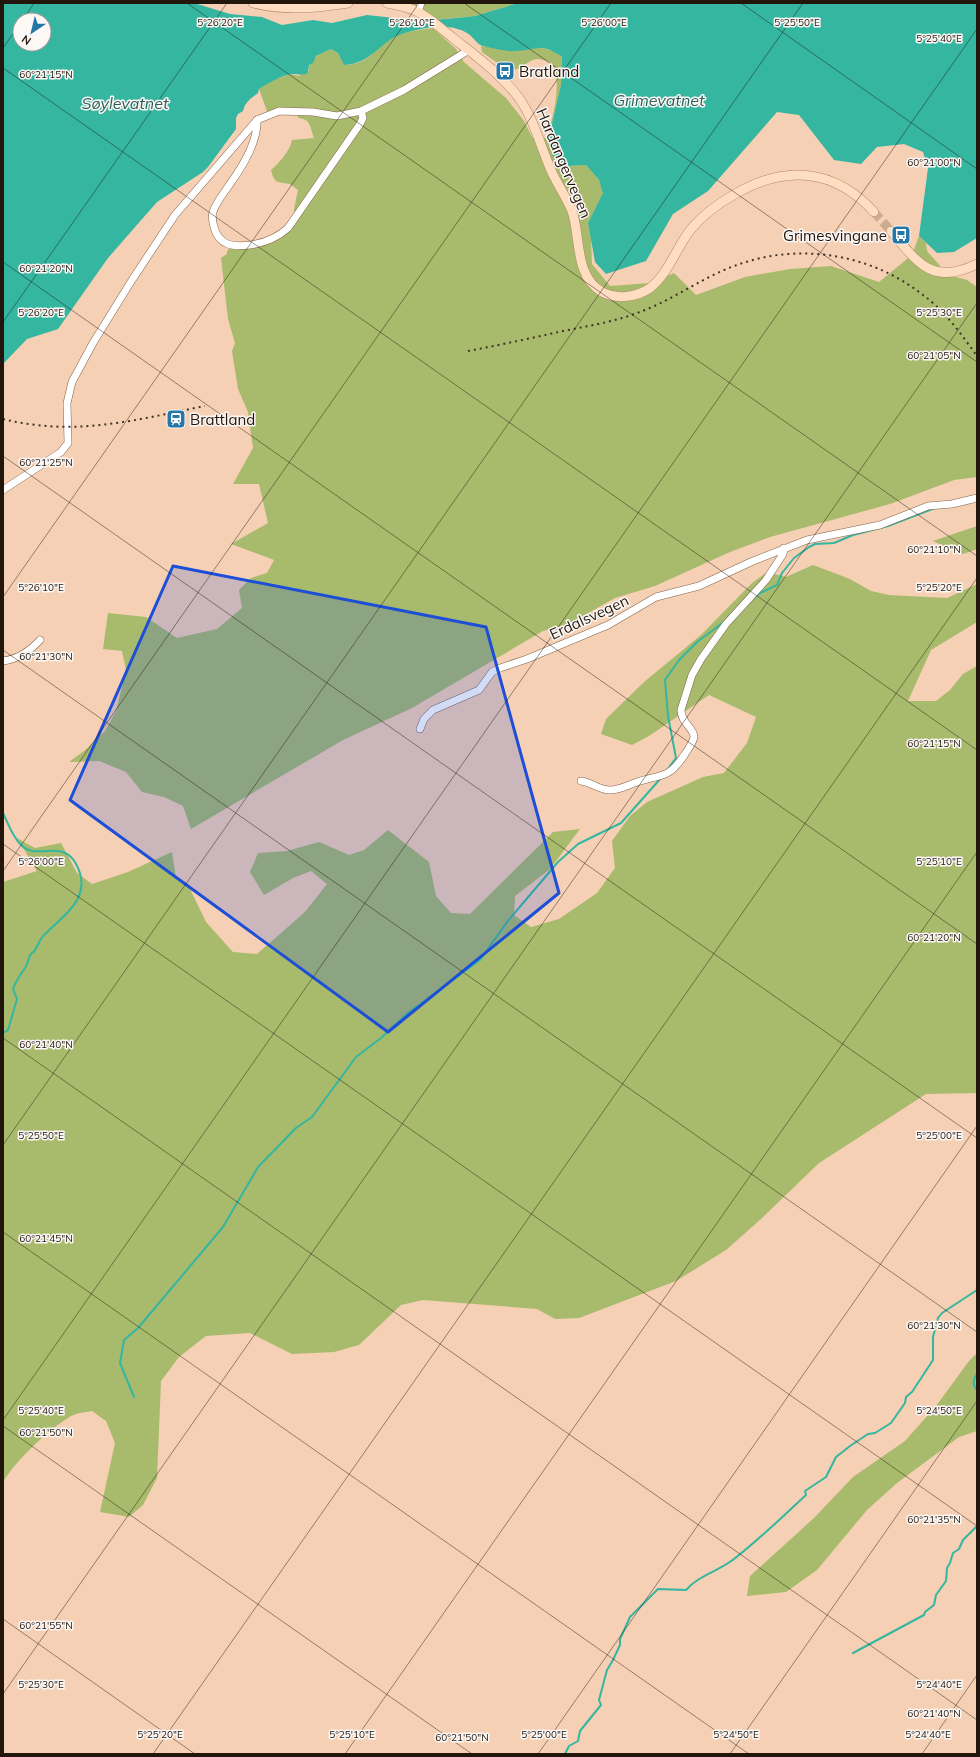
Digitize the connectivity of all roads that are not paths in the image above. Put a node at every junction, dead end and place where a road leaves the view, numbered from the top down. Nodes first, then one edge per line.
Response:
1 (252, 3) edge
2 (348, 3) edge
3 (387, 3) edge
4 (421, 3) edge
5 (422, 15) junction
6 (468, 50) junction
7 (361, 111) junction
8 (257, 120) junction
9 (874, 212) tunnel mouth
10 (891, 231) tunnel mouth
11 (977, 264) edge
12 (3, 490) edge
13 (977, 498) edge
14 (784, 548) junction
15 (40, 640) dead end
16 (3, 661) edge
17 (420, 729) dead end
18 (581, 781) dead end

1 - 2 main road
3 - 5 main road
4 - 5 street
5 - 6 main road, Hardangervegen
6 - 7 street
6 - 9 main road, Hardangervegen
7 - 8 street
7 - 8 street
8 - 12 street
10 - 11 main road
13 - 14 street, Erdalsvegen
14 - 17 street, Erdalsvegen
14 - 18 street
15 - 16 street

